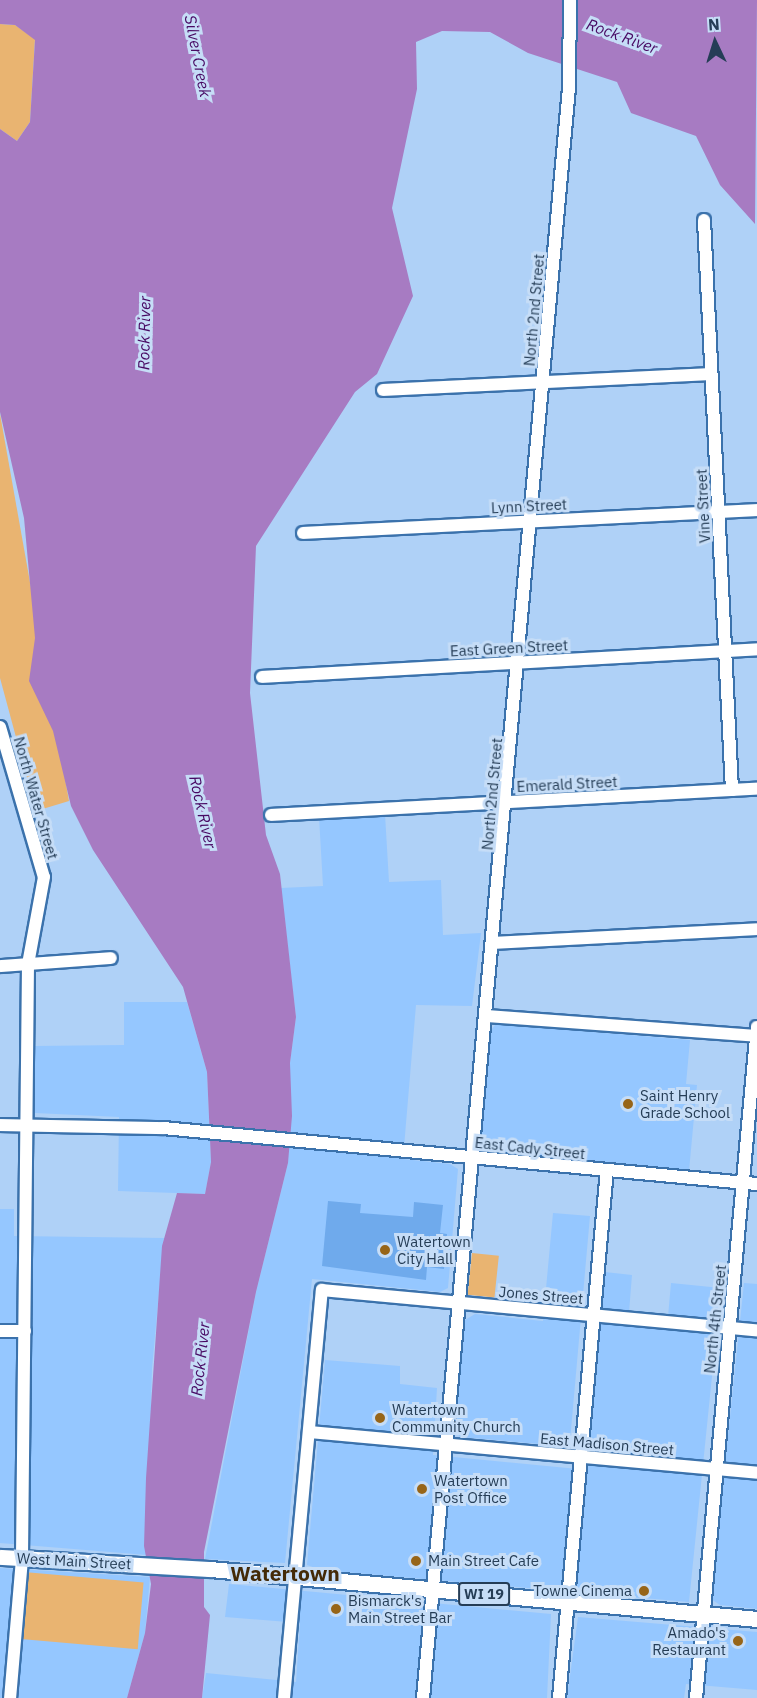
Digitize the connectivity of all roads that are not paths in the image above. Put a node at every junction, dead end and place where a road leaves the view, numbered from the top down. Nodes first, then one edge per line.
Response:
1 (570, 0) edge
2 (704, 220) dead end
3 (711, 374) junction
4 (543, 381) junction
5 (383, 390) dead end
6 (757, 510) edge
7 (718, 512) junction
8 (532, 521) junction
9 (303, 533) dead end
10 (757, 649) edge
11 (726, 651) junction
12 (519, 662) junction
13 (262, 677) dead end
14 (0, 728) edge
15 (757, 789) edge
16 (732, 790) junction
17 (506, 802) junction
18 (271, 815) dead end
19 (757, 929) edge
20 (493, 943) junction
21 (111, 958) dead end
22 (28, 964) junction
23 (0, 966) edge
24 (486, 1016) junction
25 (757, 1033) edge
26 (0, 1125) edge
27 (26, 1125) junction
28 (470, 1157) junction
29 (607, 1170) junction
30 (744, 1183) junction
31 (757, 1184) edge
32 (457, 1302) junction
33 (592, 1314) junction
34 (729, 1327) junction
35 (757, 1330) edge
36 (0, 1331) edge
37 (25, 1331) junction
38 (310, 1432) junction
39 (446, 1445) junction
40 (581, 1456) junction
41 (716, 1469) junction
42 (757, 1473) edge
43 (0, 1557) edge
44 (22, 1558) junction
45 (294, 1577) junction
46 (432, 1589) junction
47 (567, 1602) junction
48 (703, 1614) junction
49 (757, 1619) edge
50 (10, 1698) edge
51 (284, 1698) edge
52 (423, 1698) edge
53 (559, 1698) edge
54 (696, 1698) edge

1 - 4 street, North 2nd Street
2 - 3 street, Vine Street
3 - 4 street
3 - 7 street, Vine Street
4 - 5 street
4 - 8 street, North 2nd Street
6 - 7 street, Lynn Street
7 - 8 street, Lynn Street
7 - 11 street, Vine Street
8 - 9 street, Lynn Street
8 - 12 street, North 2nd Street
10 - 11 street, East Green Street
11 - 12 street, East Green Street
11 - 16 street, Vine Street
12 - 13 street, East Green Street
12 - 17 street, North 2nd Street
14 - 22 street, North Water Street
15 - 16 street, Emerald Street
16 - 17 street, Emerald Street
17 - 18 street, Emerald Street
17 - 20 street, North 2nd Street
19 - 20 street
20 - 24 street, North 2nd Street
21 - 22 street
22 - 23 street
22 - 27 street, North Water Street
24 - 25 street
24 - 28 street, North 2nd Street
25 - 30 street, North 4th Street
26 - 27 street, East Cady Street
27 - 28 street, East Cady Street
27 - 37 street, North Water Street
28 - 29 street, East Cady Street
28 - 32 street, North 2nd Street
29 - 30 street, East Cady Street
29 - 33 street
30 - 31 street, East Cady Street
30 - 34 street, North 4th Street
32 - 33 street, Jones Street
32 - 38 street, Jones Street
32 - 39 street, North 2nd Street
33 - 34 street, Jones Street
33 - 40 street
34 - 35 street, Jones Street
34 - 41 street, North 4th Street
36 - 37 street
37 - 44 street, North Water Street
38 - 39 street, East Madison Street
38 - 45 street
39 - 40 street, East Madison Street
39 - 46 street, North 2nd Street
40 - 41 street, East Madison Street
40 - 47 street
41 - 42 street, East Madison Street
41 - 48 street, North 4th Street
43 - 44 main road, West Main Street / WI 19
44 - 45 main road, West Main Street / WI 19
44 - 50 street, North Water Street
45 - 46 main road, WI 19
45 - 51 street
46 - 47 main road, WI 19
46 - 52 street, North 2nd Street
47 - 48 main road, WI 19
47 - 53 street
48 - 49 main road, WI 19
48 - 54 street, North 4th Street

